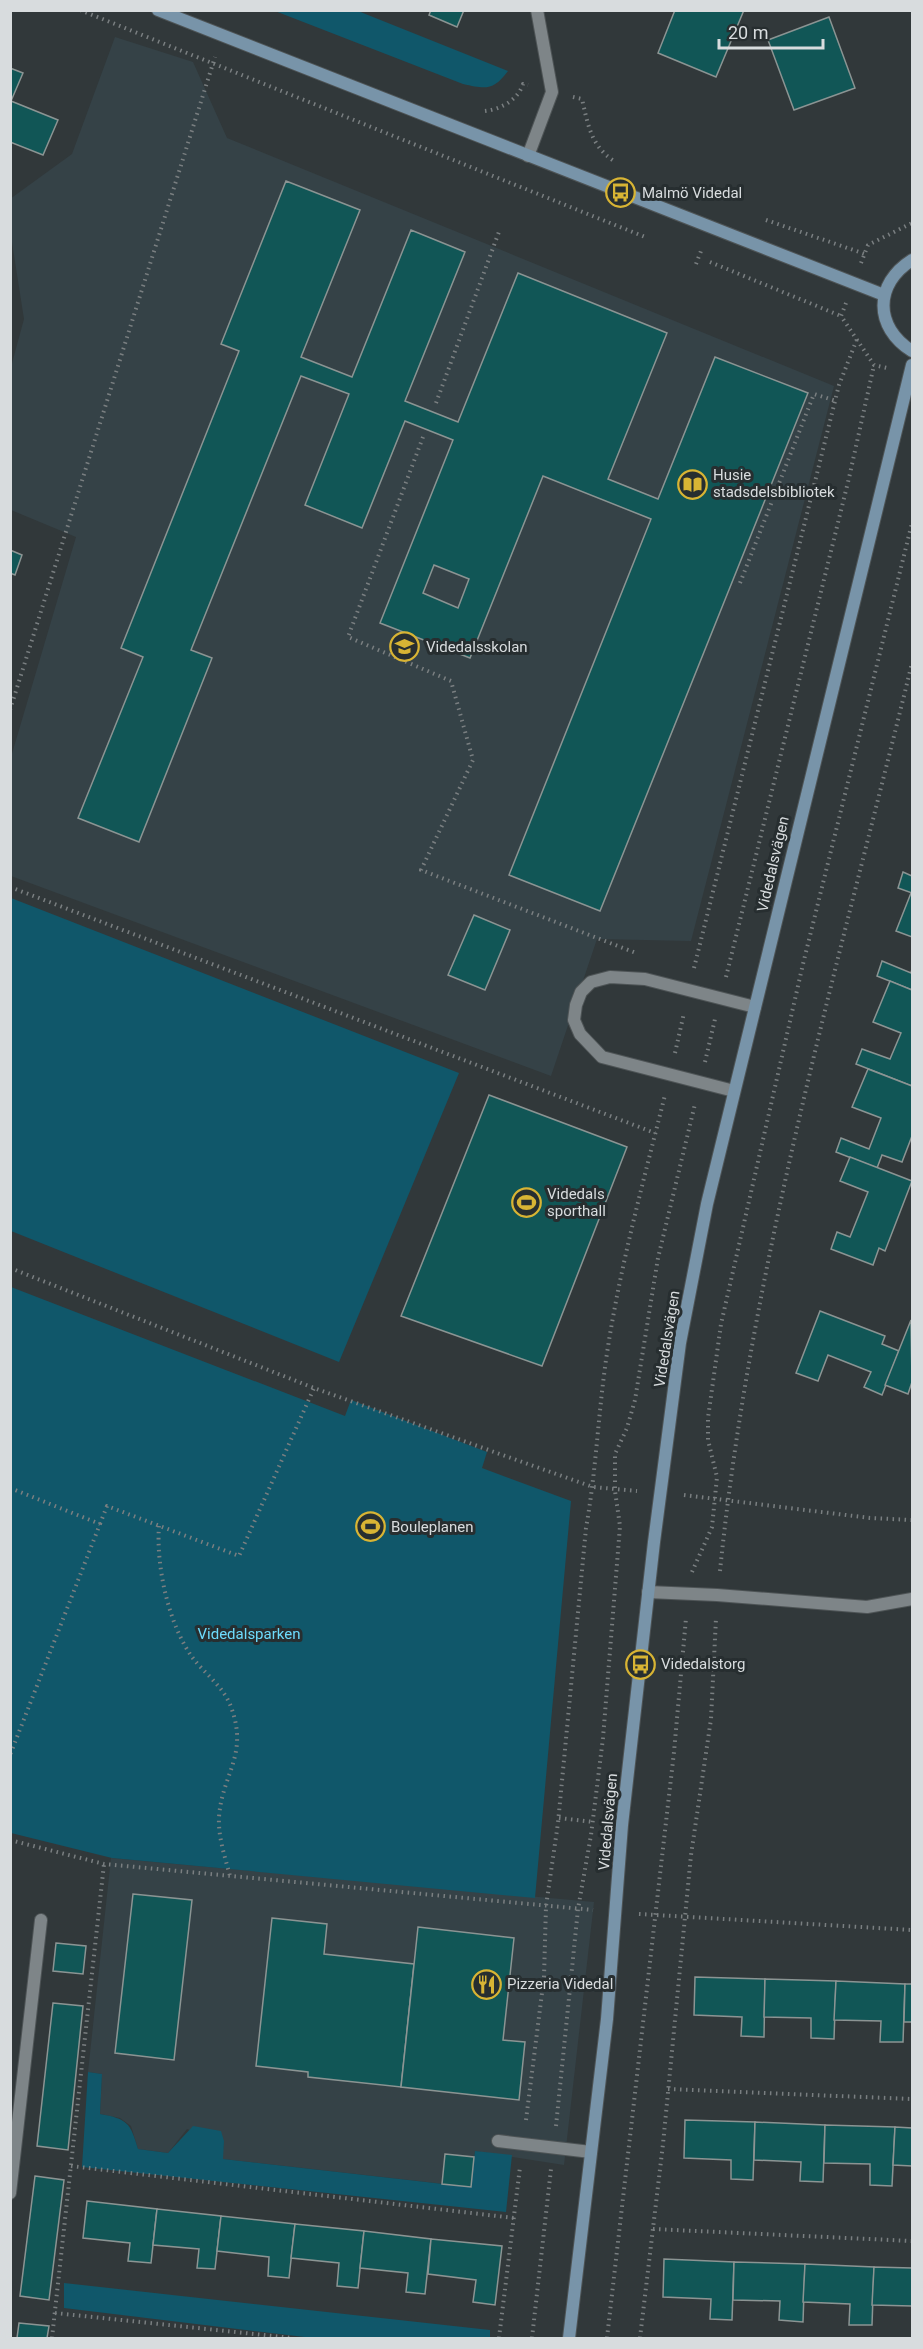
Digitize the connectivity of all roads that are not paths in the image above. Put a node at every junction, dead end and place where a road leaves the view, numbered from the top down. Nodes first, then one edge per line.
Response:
1 (158, 10) edge
2 (537, 10) edge
3 (528, 156) junction
4 (912, 260) edge
5 (885, 295) junction
6 (912, 351) edge
7 (912, 365) edge
8 (754, 1007) junction
9 (734, 1091) junction
10 (648, 1592) junction
11 (912, 1599) edge
12 (41, 1920) dead end
13 (498, 2141) dead end
14 (591, 2152) junction
15 (10, 2193) edge
16 (569, 2338) edge

1 - 3 street
2 - 3 street
3 - 5 street
4 - 5 street
5 - 6 street
7 - 8 street, Videdalsvägen
8 - 9 street, Videdalsvägen
8 - 9 street
9 - 10 street, Videdalsvägen
10 - 11 street
10 - 14 street, Videdalsvägen
12 - 15 street
13 - 14 street
14 - 16 street, Videdalsvägen

